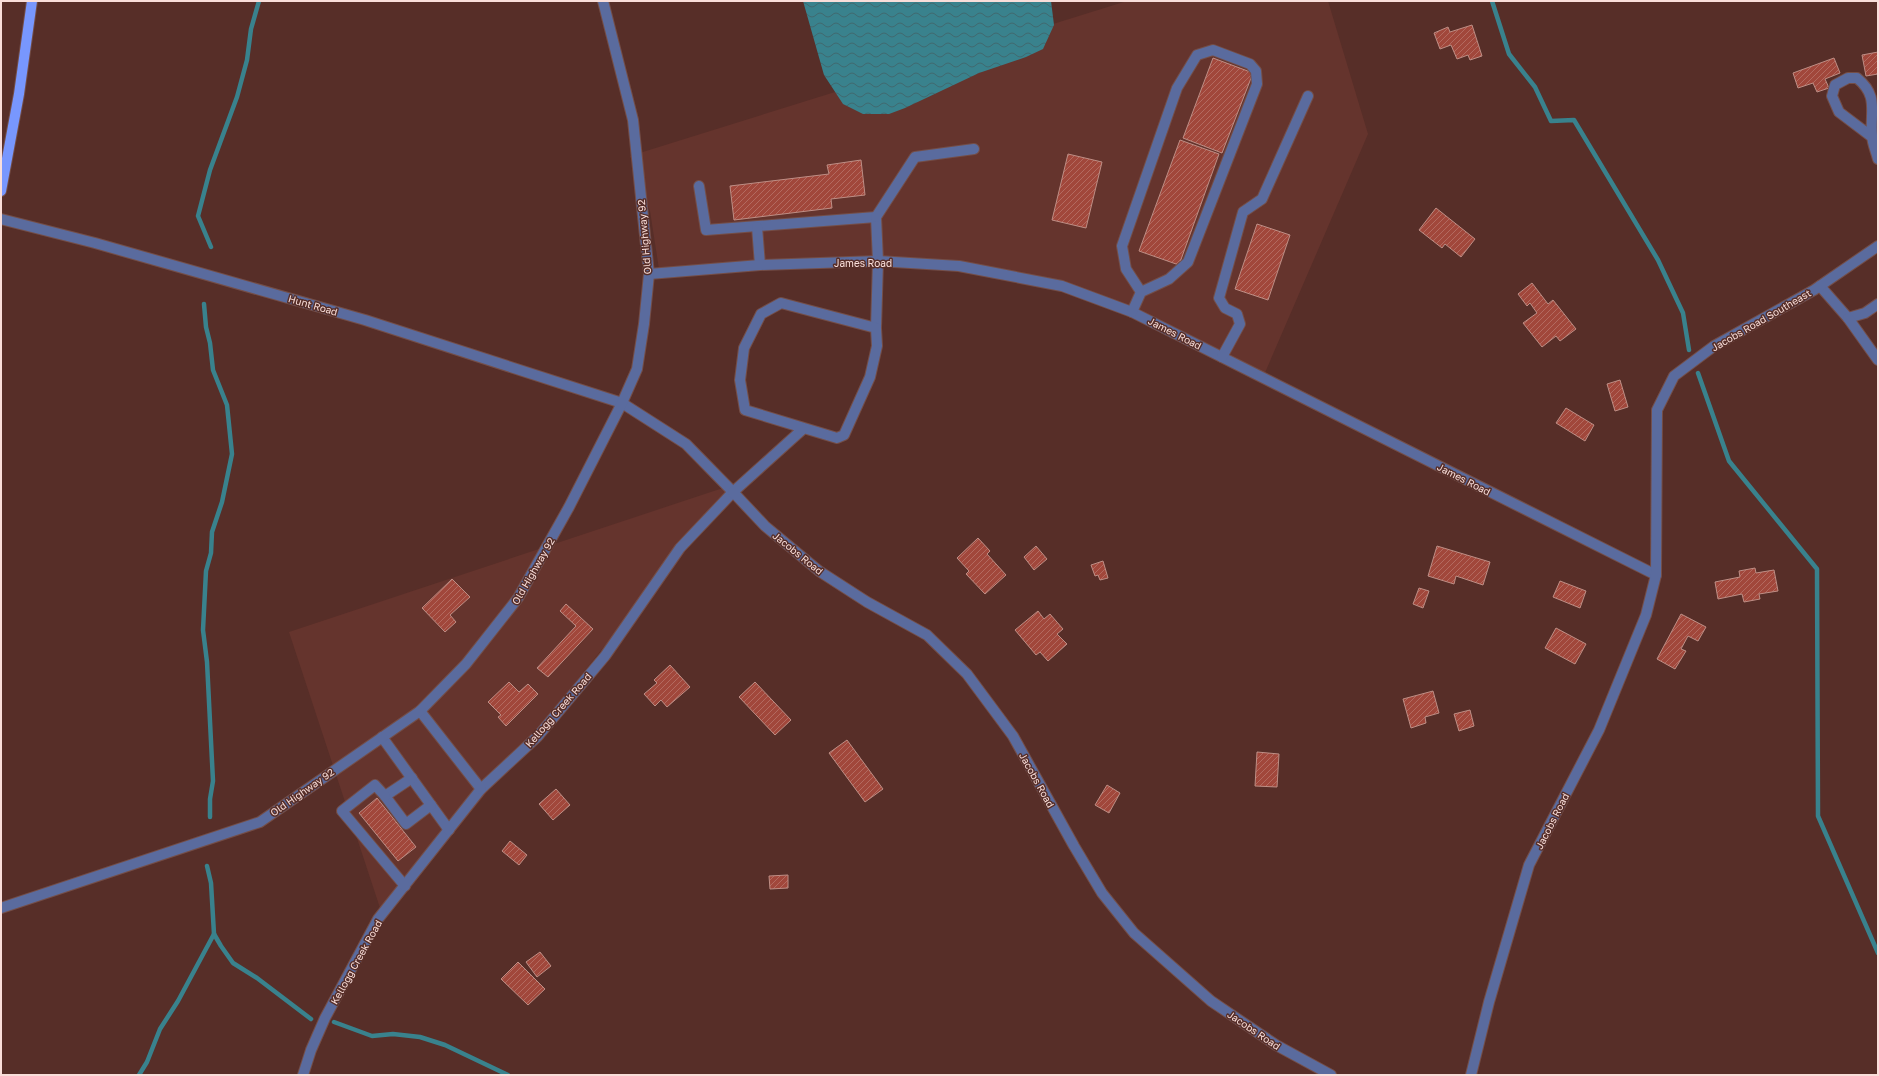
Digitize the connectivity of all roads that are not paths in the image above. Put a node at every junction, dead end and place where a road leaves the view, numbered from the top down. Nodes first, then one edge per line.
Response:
1 (32, 1) edge
2 (603, 1) edge
3 (1308, 96) dead end
4 (1872, 137) junction
5 (974, 149) dead end
6 (1878, 159) edge
7 (698, 186) dead end
8 (1, 191) edge
9 (876, 217) junction
10 (1, 219) edge
11 (756, 227) junction
12 (1878, 246) edge
13 (878, 261) junction
14 (760, 264) junction
15 (649, 274) junction
16 (1820, 286) junction
17 (1141, 292) junction
18 (1878, 304) edge
19 (1132, 312) junction
20 (1848, 318) junction
21 (876, 328) junction
22 (1222, 357) junction
23 (1878, 360) edge
24 (622, 403) junction
25 (804, 428) junction
26 (733, 492) junction
27 (1656, 575) junction
28 (420, 711) junction
29 (382, 737) junction
30 (412, 778) junction
31 (482, 789) junction
32 (385, 796) junction
33 (431, 805) junction
34 (450, 830) junction
35 (405, 886) junction
36 (1, 908) edge
37 (304, 1075) edge
38 (1331, 1075) edge
39 (1471, 1075) edge

1 - 8 main road
2 - 15 street, Old Highway 92
3 - 22 street
4 - 4 street
4 - 6 street
5 - 9 street
7 - 11 street
9 - 11 street
9 - 13 street
10 - 24 street, Hunt Road
11 - 14 street
12 - 16 street, Jacobs Road Southeast
13 - 14 street, James Road
13 - 19 street, James Road
13 - 21 street
14 - 15 street, James Road
15 - 24 street, Old Highway 92
16 - 20 street
16 - 27 street, Jacobs Road Southeast
17 - 17 street
17 - 19 street
18 - 20 street
19 - 22 street, James Road
20 - 23 street
21 - 25 street
21 - 25 street
22 - 27 street, James Road
24 - 26 street
24 - 28 street, Old Highway 92
25 - 26 street, Kellogg Creek Road
26 - 31 street, Kellogg Creek Road
26 - 38 street, Jacobs Road
27 - 39 street, Jacobs Road
28 - 29 street, Old Highway 92
28 - 31 street
29 - 30 street
29 - 36 street, Old Highway 92
30 - 32 street
30 - 33 street
31 - 34 street, Kellogg Creek Road
32 - 33 street
32 - 35 street
33 - 34 street
34 - 35 street, Kellogg Creek Road
35 - 37 street, Kellogg Creek Road

